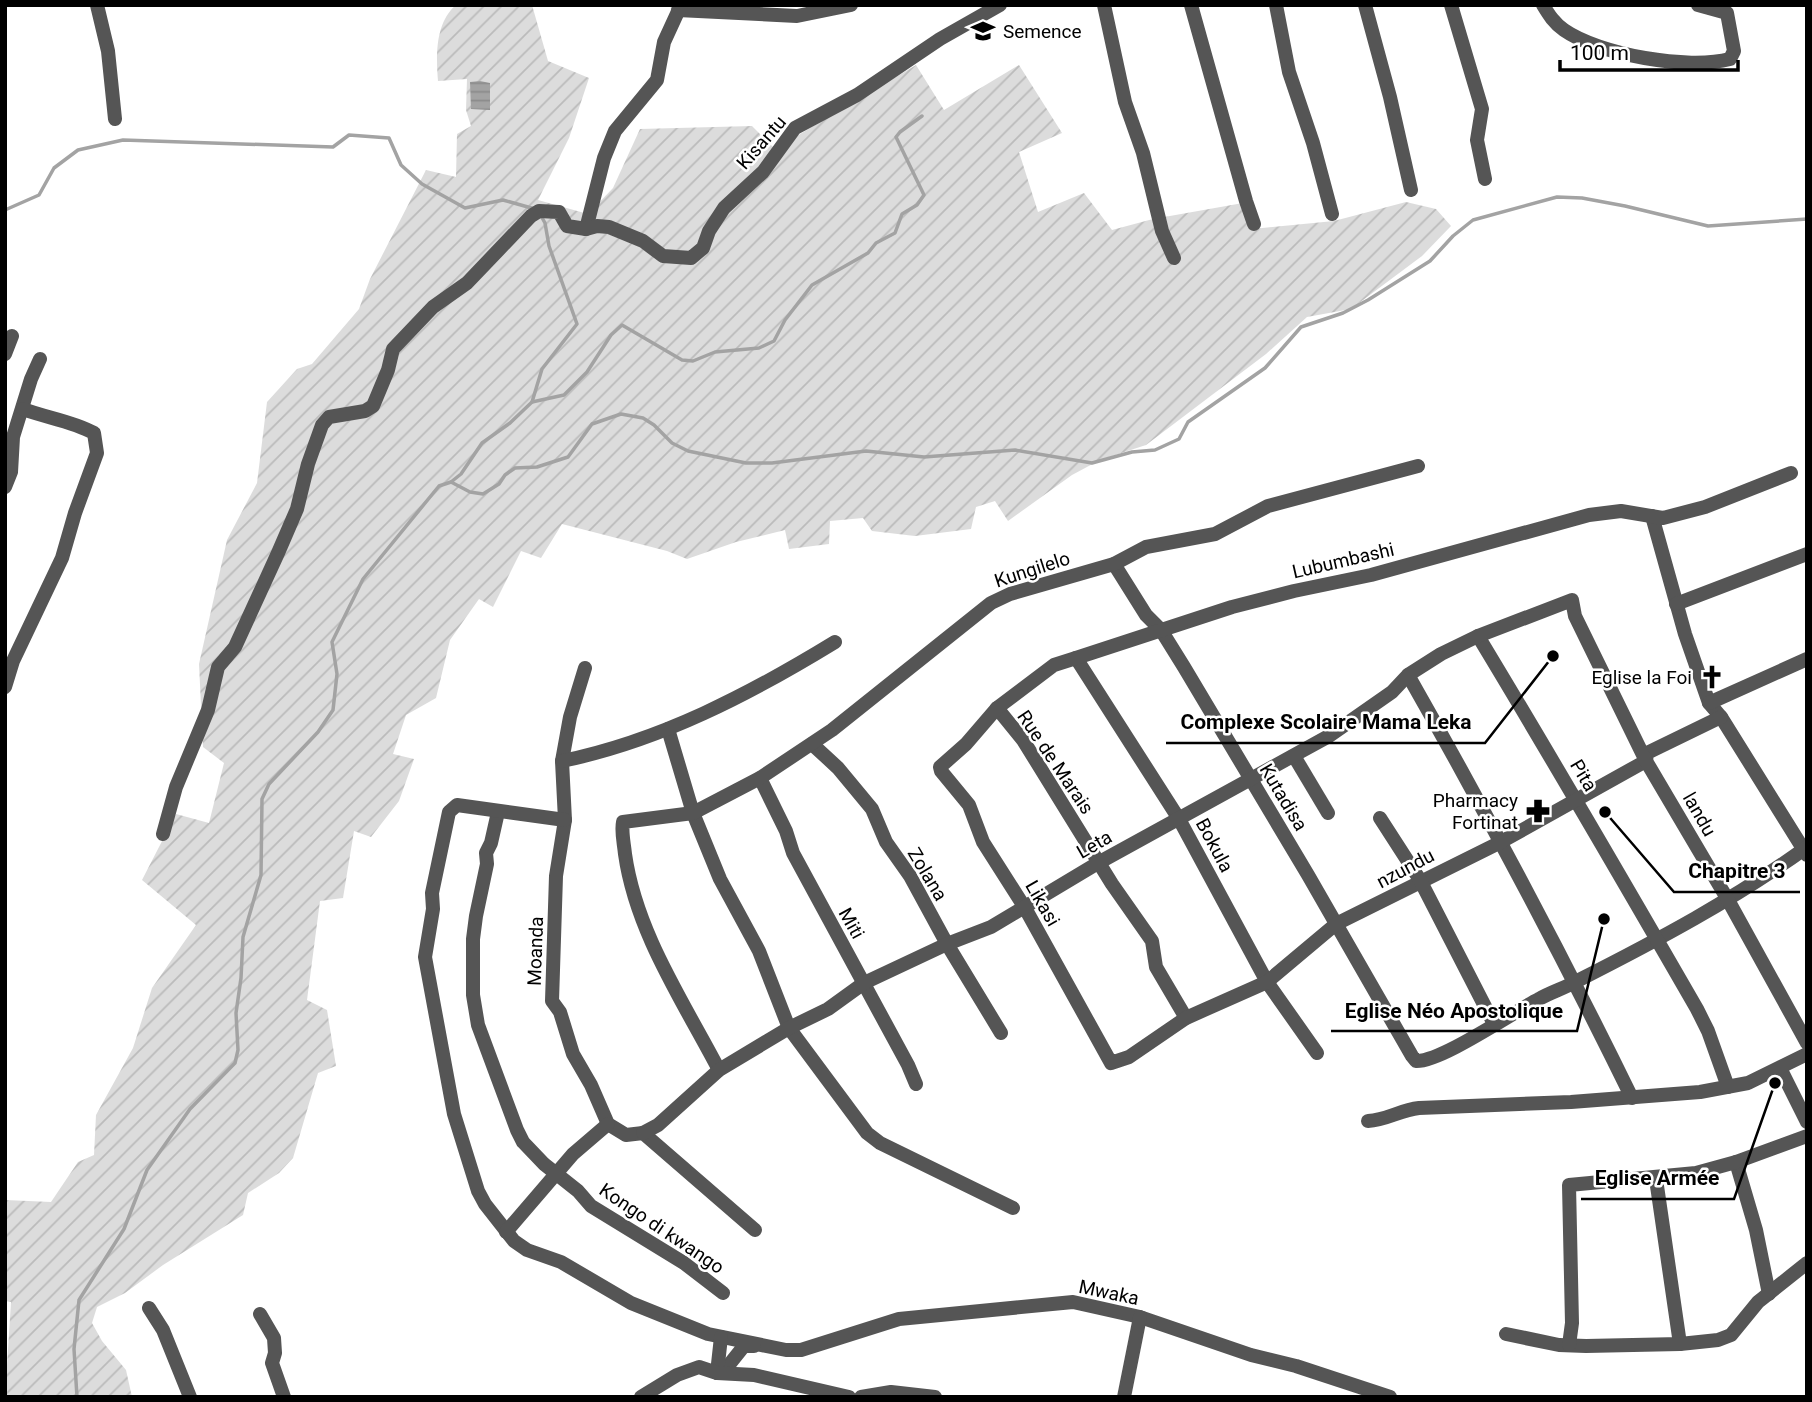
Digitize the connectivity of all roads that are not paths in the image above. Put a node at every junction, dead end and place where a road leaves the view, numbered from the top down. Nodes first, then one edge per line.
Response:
1 (97, 5) edge
2 (851, 5) edge
3 (1000, 5) edge
4 (1104, 5) edge
5 (1191, 5) edge
6 (1276, 5) edge
7 (1365, 5) edge
8 (1451, 5) edge
9 (1543, 5) edge
10 (1698, 5) edge
11 (680, 8) edge
12 (115, 120) dead end
13 (1485, 179) dead end
14 (1410, 190) dead end
15 (1332, 214) dead end
16 (1254, 223) dead end
17 (586, 229) junction
18 (1174, 258) dead end
19 (12, 336) dead end
20 (5, 354) edge
21 (40, 359) dead end
22 (23, 409) junction
23 (1418, 466) dead end
24 (1791, 473) dead end
25 (5, 487) edge
26 (1652, 516) junction
27 (1807, 554) edge
28 (1114, 564) junction
29 (1572, 600) joint
30 (1676, 604) junction
31 (1161, 630) junction
32 (1478, 636) junction
33 (835, 642) dead end
34 (1076, 658) junction
35 (1807, 659) edge
36 (584, 667) dead end
37 (1408, 675) junction
38 (5, 687) edge
39 (1709, 703) junction
40 (997, 708) junction
41 (1721, 718) junction
42 (668, 729) junction
43 (812, 744) junction
44 (1294, 757) junction
45 (562, 761) junction
46 (1646, 761) junction
47 (940, 766) joint
48 (760, 778) junction
49 (1251, 780) junction
50 (1577, 800) junction
51 (498, 811) junction
52 (693, 813) junction
53 (1328, 813) dead end
54 (1380, 818) dead end
55 (565, 820) junction
56 (1179, 820) junction
57 (163, 834) dead end
58 (1499, 843) junction
59 (1806, 851) edge
60 (1098, 863) junction
61 (1420, 880) junction
62 (1728, 900) junction
63 (1025, 908) junction
64 (1336, 924) junction
65 (1656, 938) junction
66 (947, 944) junction
67 (1267, 982) junction
68 (1576, 982) junction
69 (864, 983) junction
70 (1186, 1018) junction
71 (1494, 1024) junction
72 (789, 1028) junction
73 (1001, 1032) dead end
74 (1807, 1043) edge
75 (1317, 1053) dead end
76 (1807, 1054) edge
77 (1111, 1063) joint
78 (1780, 1068) junction
79 (719, 1070) junction
80 (916, 1084) dead end
81 (1728, 1087) junction
82 (1632, 1098) junction
83 (1368, 1121) dead end
84 (1807, 1122) edge
85 (608, 1124) junction
86 (643, 1133) junction
87 (1807, 1136) edge
88 (1736, 1162) junction
89 (559, 1174) junction
90 (1656, 1179) junction
91 (1013, 1208) dead end
92 (755, 1230) dead end
93 (506, 1232) junction
94 (1807, 1263) edge
95 (723, 1293) dead end
96 (1769, 1294) junction
97 (149, 1308) dead end
98 (260, 1314) dead end
99 (1140, 1317) junction
100 (1506, 1334) dead end
101 (721, 1337) junction
102 (1680, 1344) junction
103 (1569, 1345) junction
104 (773, 1346) junction
105 (717, 1373) junction
106 (1366, 1393) edge
107 (190, 1397) edge
108 (284, 1397) edge
109 (641, 1397) edge
110 (849, 1397) edge
111 (861, 1397) edge
112 (935, 1397) edge
113 (1124, 1397) edge
114 (1390, 1397) edge

1 - 12 street
2 - 11 street
3 - 17 street, Kisantu
4 - 18 street
5 - 16 street
6 - 15 street
7 - 14 street
8 - 13 street
9 - 10 street
11 - 17 street
17 - 57 street
19 - 20 street
21 - 22 street
22 - 25 street
22 - 38 street
23 - 28 street, Kungilelo
24 - 26 street, Lubumbashi
26 - 30 street
26 - 31 street, Lubumbashi
27 - 30 street
28 - 31 street, Kutadisa
28 - 43 street, Kungilelo
29 - 32 street, Leta
29 - 46 street, landu
30 - 39 street
31 - 34 street, Lubumbashi
31 - 49 street, Kutadisa
32 - 37 street, Leta
32 - 50 street, Pita
33 - 42 street
34 - 40 street, Lubumbashi
34 - 56 street, Bokula
35 - 39 street
36 - 45 street, Moanda
37 - 44 street, Leta
37 - 58 street
39 - 41 street
40 - 47 street, Lubumbashi
40 - 60 street, Rue de Marais
41 - 46 street, nzundu
41 - 59 street
42 - 45 street
42 - 52 street
43 - 48 street, Kungilelo
43 - 66 street, Zolana
44 - 49 street, Leta
44 - 53 street
45 - 55 street, Moanda
46 - 50 street, nzundu
46 - 62 street, landu
47 - 63 street, Likasi
48 - 52 street, Kungilelo
48 - 69 street, Miti
49 - 56 street, Leta
49 - 64 street, Kutadisa
50 - 58 street, nzundu
50 - 65 street, Pita
51 - 55 street
51 - 89 street, Kongo di kwango
51 - 93 street
52 - 72 street
52 - 79 street, Kungilelo
54 - 61 street
55 - 85 street, Moanda
56 - 60 street, Leta
56 - 67 street, Bokula
58 - 61 street, nzundu
58 - 68 street
59 - 62 street
60 - 63 street, Leta
60 - 70 street, Rue de Marais
61 - 64 street, nzundu
61 - 71 street
62 - 65 street
62 - 74 street, landu
63 - 66 street, Leta
63 - 77 street, Likasi
64 - 67 street, nzundu
64 - 71 street, Kutadisa
65 - 68 street
65 - 81 street, Pita
66 - 69 street, Leta
66 - 73 street, Zolana
67 - 70 street, nzundu
67 - 75 street, Bokula
68 - 71 street
68 - 82 street
69 - 72 street, Leta
69 - 80 street, Miti
70 - 77 street, nzundu
72 - 79 street, Leta
72 - 91 street
76 - 78 street
78 - 81 street
78 - 84 street
79 - 86 street, Leta
81 - 82 street
82 - 83 street
85 - 86 street
85 - 89 street
86 - 92 street
87 - 88 street
88 - 90 street
88 - 96 street
89 - 93 street
89 - 95 street, Kongo di kwango
90 - 102 street
90 - 103 street
93 - 101 street
94 - 96 street
96 - 102 street
97 - 107 street
98 - 108 street
99 - 104 street, Mwaka
99 - 106 street, Mwaka
99 - 113 street
100 - 103 street
101 - 104 street
101 - 105 street
102 - 103 street
104 - 105 street
105 - 109 street
105 - 110 street
106 - 114 street, Mwaka
111 - 112 street

